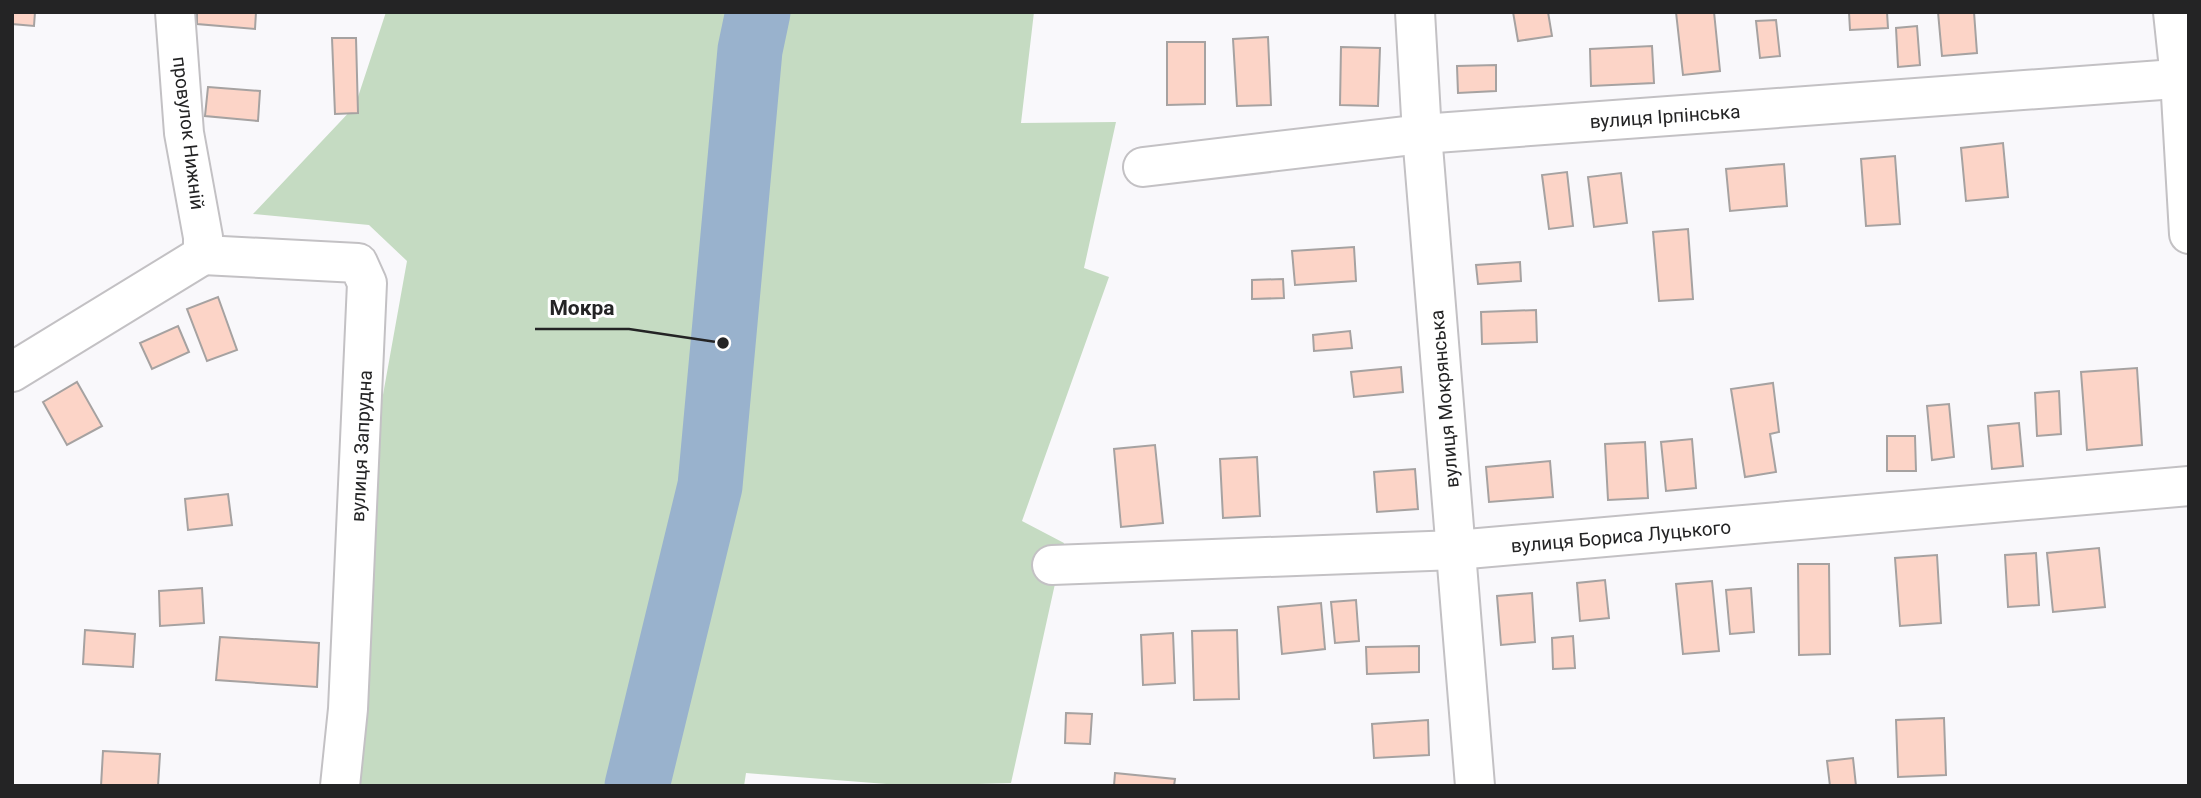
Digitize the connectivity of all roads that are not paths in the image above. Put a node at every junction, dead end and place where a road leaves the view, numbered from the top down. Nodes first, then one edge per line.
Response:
1 (175, 12) edge
2 (1415, 12) edge
3 (2173, 12) edge
4 (2184, 78) edge
5 (1422, 134) junction
6 (1143, 167) dead end
7 (2189, 234) edge
8 (203, 255) junction
9 (12, 372) edge
10 (2189, 486) edge
11 (1456, 550) junction
12 (1052, 565) dead end
13 (340, 786) edge
14 (1475, 786) edge

1 - 8 street, провулок Нижній
2 - 5 street, вулиця Мокрянська
3 - 4 street
4 - 5 street, вулиця Ірпінська
4 - 7 street
5 - 6 street, вулиця Ірпінська
5 - 11 street, вулиця Мокрянська
8 - 9 street
8 - 13 street, вулиця Запрудна
10 - 11 street, вулиця Бориса Луцького
11 - 12 street, вулиця Бориса Луцького
11 - 14 street, вулиця Мокрянська

